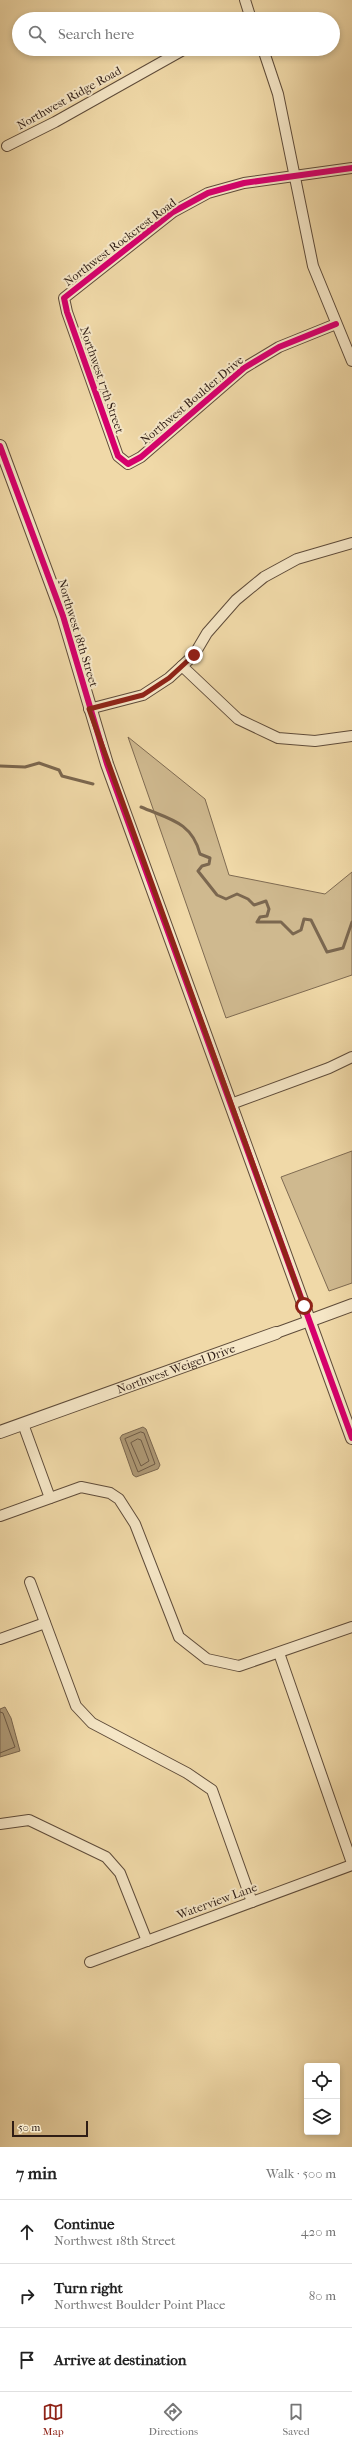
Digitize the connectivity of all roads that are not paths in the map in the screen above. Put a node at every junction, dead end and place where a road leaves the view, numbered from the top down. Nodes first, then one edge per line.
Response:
1 (245, 0) edge
2 (249, 12) edge
3 (173, 56) edge
4 (265, 56) edge
5 (7, 146) dead end
6 (352, 168) edge
7 (294, 177) junction
8 (64, 298) joint
9 (336, 324) junction
10 (352, 361) edge
11 (0, 446) edge
12 (128, 464) joint
13 (352, 543) edge
14 (182, 666) junction
15 (89, 709) junction
16 (352, 736) edge
17 (352, 1057) edge
18 (231, 1104) junction
19 (352, 1305) edge
20 (309, 1321) junction
21 (276, 1333) joint
22 (23, 1424) junction
23 (0, 1432) edge
24 (352, 1438) edge
25 (50, 1498) junction
26 (0, 1516) edge
27 (30, 1582) dead end
28 (45, 1622) junction
29 (352, 1627) edge
30 (0, 1639) edge
31 (279, 1653) junction
32 (0, 1824) edge
33 (352, 1864) edge
34 (252, 1902) junction
35 (147, 1941) junction
36 (90, 1962) dead end

1 - 2 street
3 - 5 street, Northwest Ridge Road
4 - 7 street
6 - 7 street, Northwest Rockcrest Road
7 - 8 street, Northwest Rockcrest Road
7 - 9 street
8 - 12 street, Northwest 17th Street
9 - 10 street
9 - 12 street, Northwest Boulder Drive
11 - 15 street, Northwest 18th Street
13 - 14 street
14 - 15 street
14 - 16 street
15 - 18 street, Northwest 18th Street
17 - 18 street
18 - 20 street, Northwest 18th Street
19 - 20 street, Northwest Weigel Drive
20 - 21 street, Northwest Weigel Drive
20 - 24 street, Northwest 18th Street
21 - 22 street, Northwest Weigel Drive
22 - 23 street, Northwest Weigel Drive
22 - 25 street
25 - 26 street
25 - 31 street
27 - 28 street
28 - 30 street
28 - 34 street
29 - 31 street
31 - 33 street
32 - 35 street
33 - 34 street, Waterview Lane
34 - 35 street, Waterview Lane
35 - 36 street, Waterview Lane

